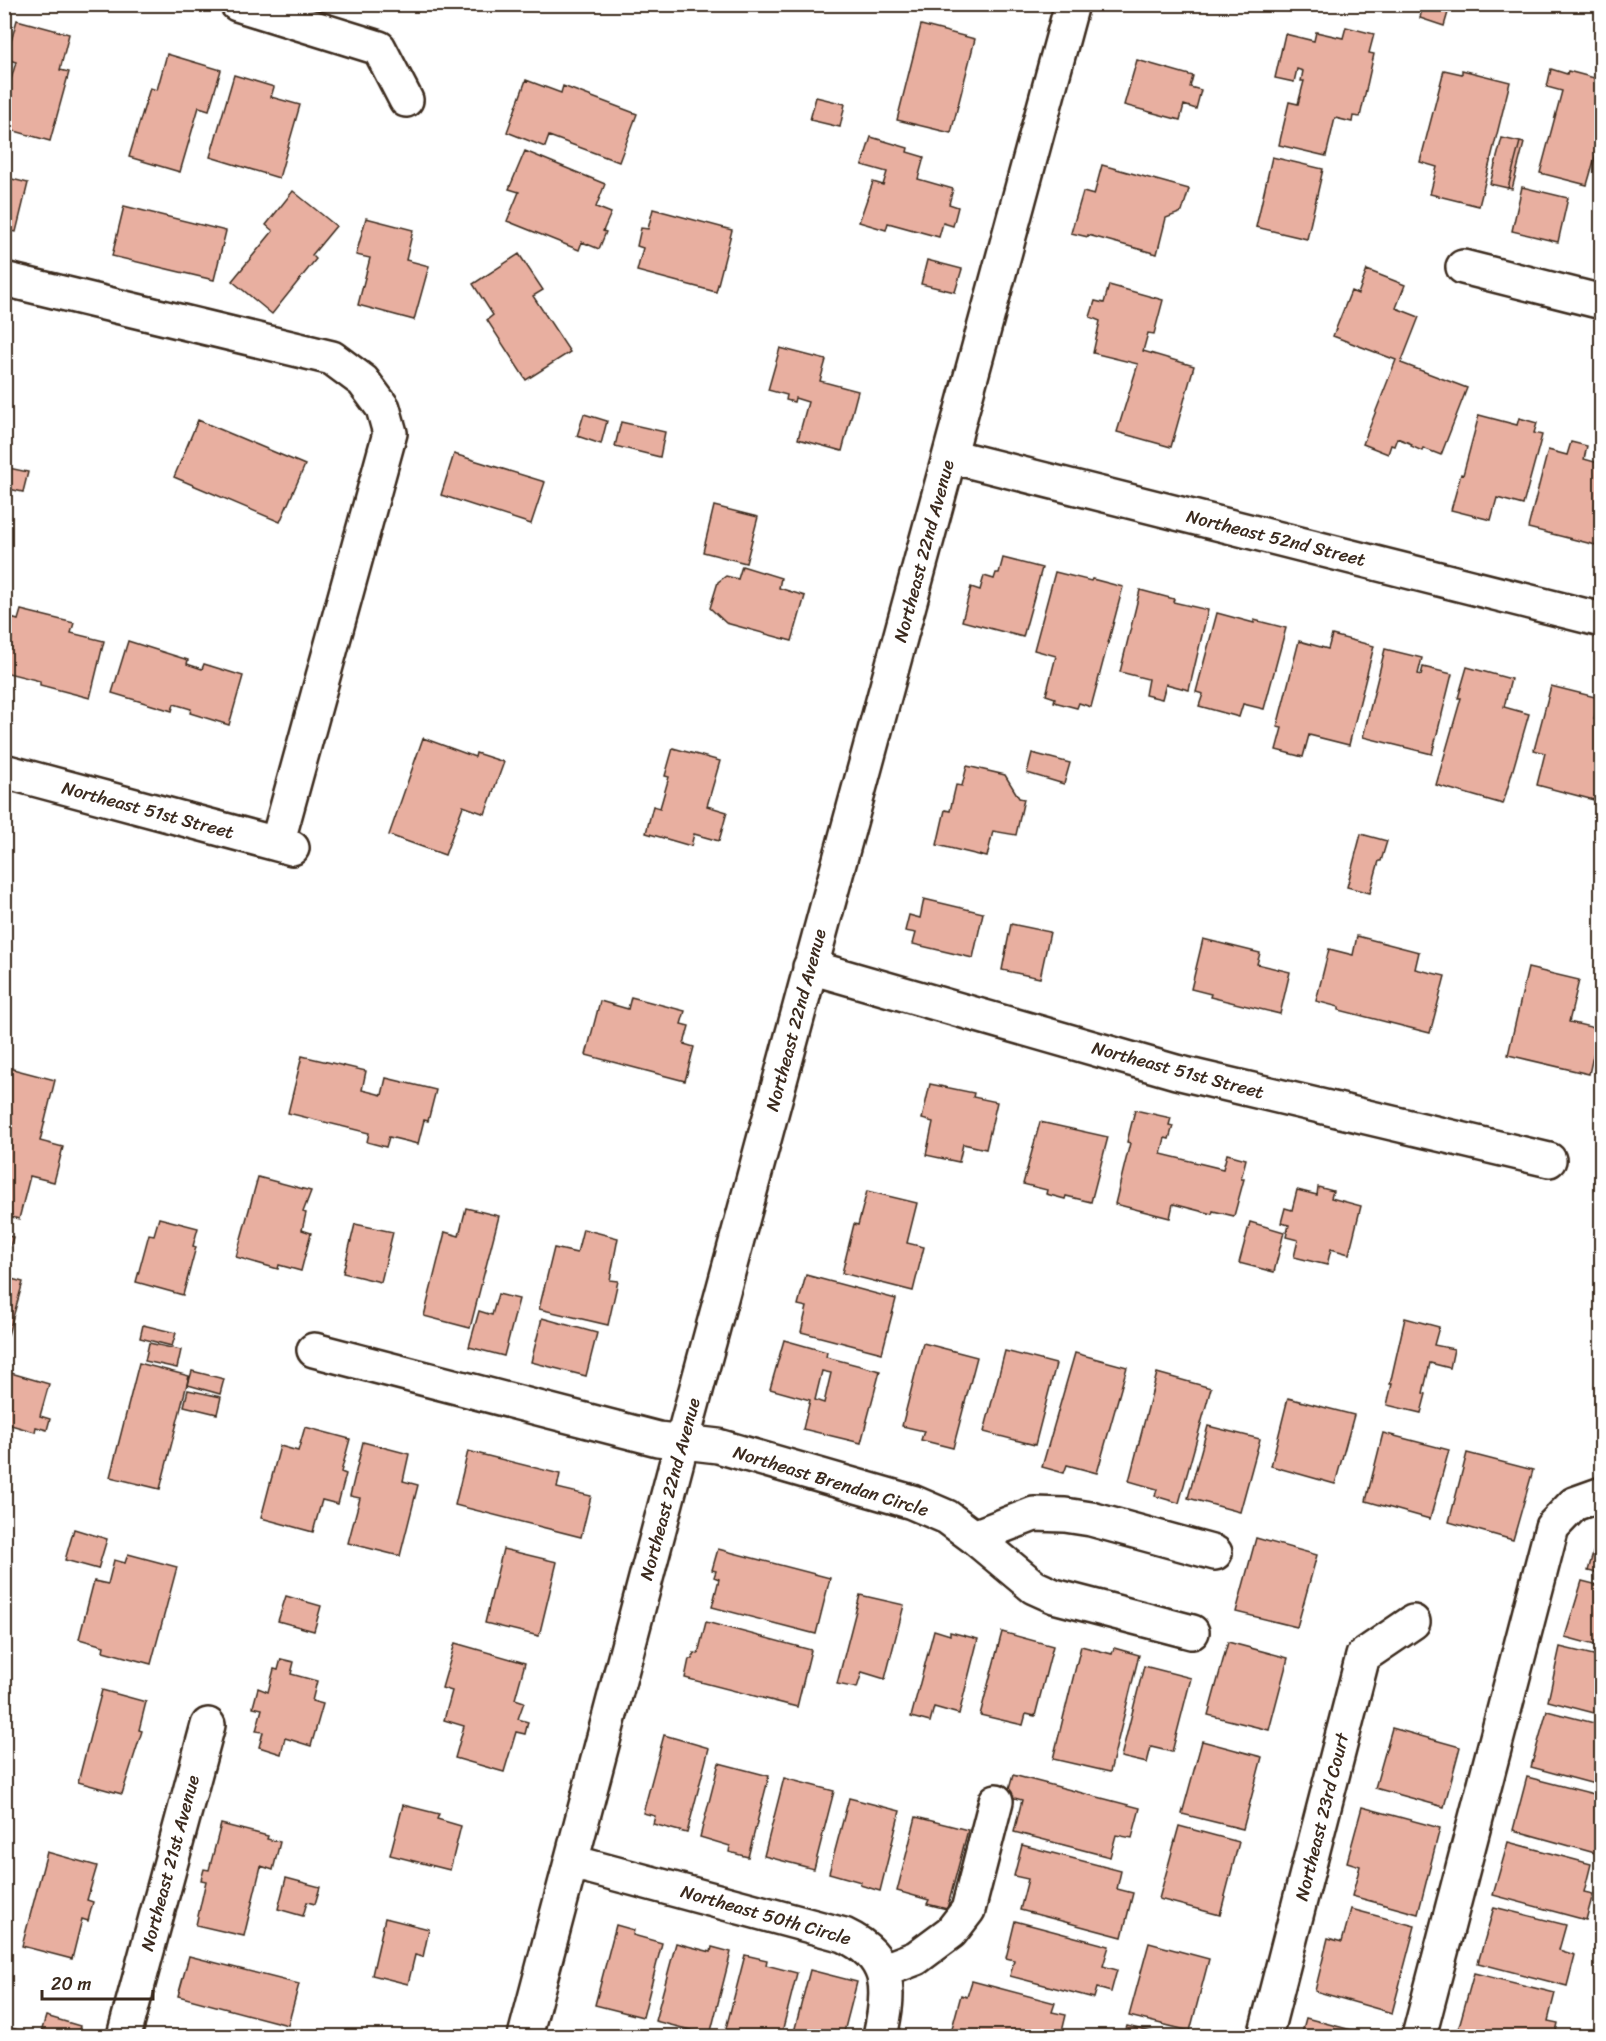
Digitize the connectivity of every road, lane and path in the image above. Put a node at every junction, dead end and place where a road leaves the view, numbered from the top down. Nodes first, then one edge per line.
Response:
1 (237, 4) edge
2 (1072, 4) edge
3 (406, 100) dead end
4 (1463, 267) dead end
5 (4, 279) edge
6 (1602, 302) edge
7 (950, 456) junction
8 (1602, 620) edge
9 (4, 771) edge
10 (810, 967) junction
11 (1549, 1160) dead end
12 (314, 1350) dead end
13 (682, 1442) junction
14 (1602, 1494) edge
15 (974, 1537) junction
16 (1215, 1553) dead end
17 (1413, 1622) dead end
18 (1192, 1632) dead end
19 (208, 1725) dead end
20 (996, 1801) dead end
21 (572, 1862) junction
22 (882, 1971) junction
23 (124, 2037) edge
24 (525, 2037) edge
25 (880, 2037) edge
26 (1265, 2037) edge
27 (1419, 2037) edge

1 - 3 street
2 - 7 street, Northeast 22nd Avenue
4 - 6 street
5 - 9 street, Northeast 51st Street
7 - 8 street, Northeast 52nd Street
7 - 10 street, Northeast 22nd Avenue
10 - 11 street, Northeast 51st Street
10 - 13 street, Northeast 22nd Avenue
12 - 13 street, Northeast Brendan Circle
13 - 15 street, Northeast Brendan Circle
13 - 21 street, Northeast 22nd Avenue
14 - 27 street
15 - 16 street
15 - 18 street, Northeast Brendan Circle
17 - 26 street, Northeast 23rd Court
19 - 23 street, Northeast 21st Avenue
20 - 22 street
21 - 22 street, Northeast 50th Circle
21 - 24 street, Northeast 22nd Avenue
22 - 25 street, Northeast 50th Circle

